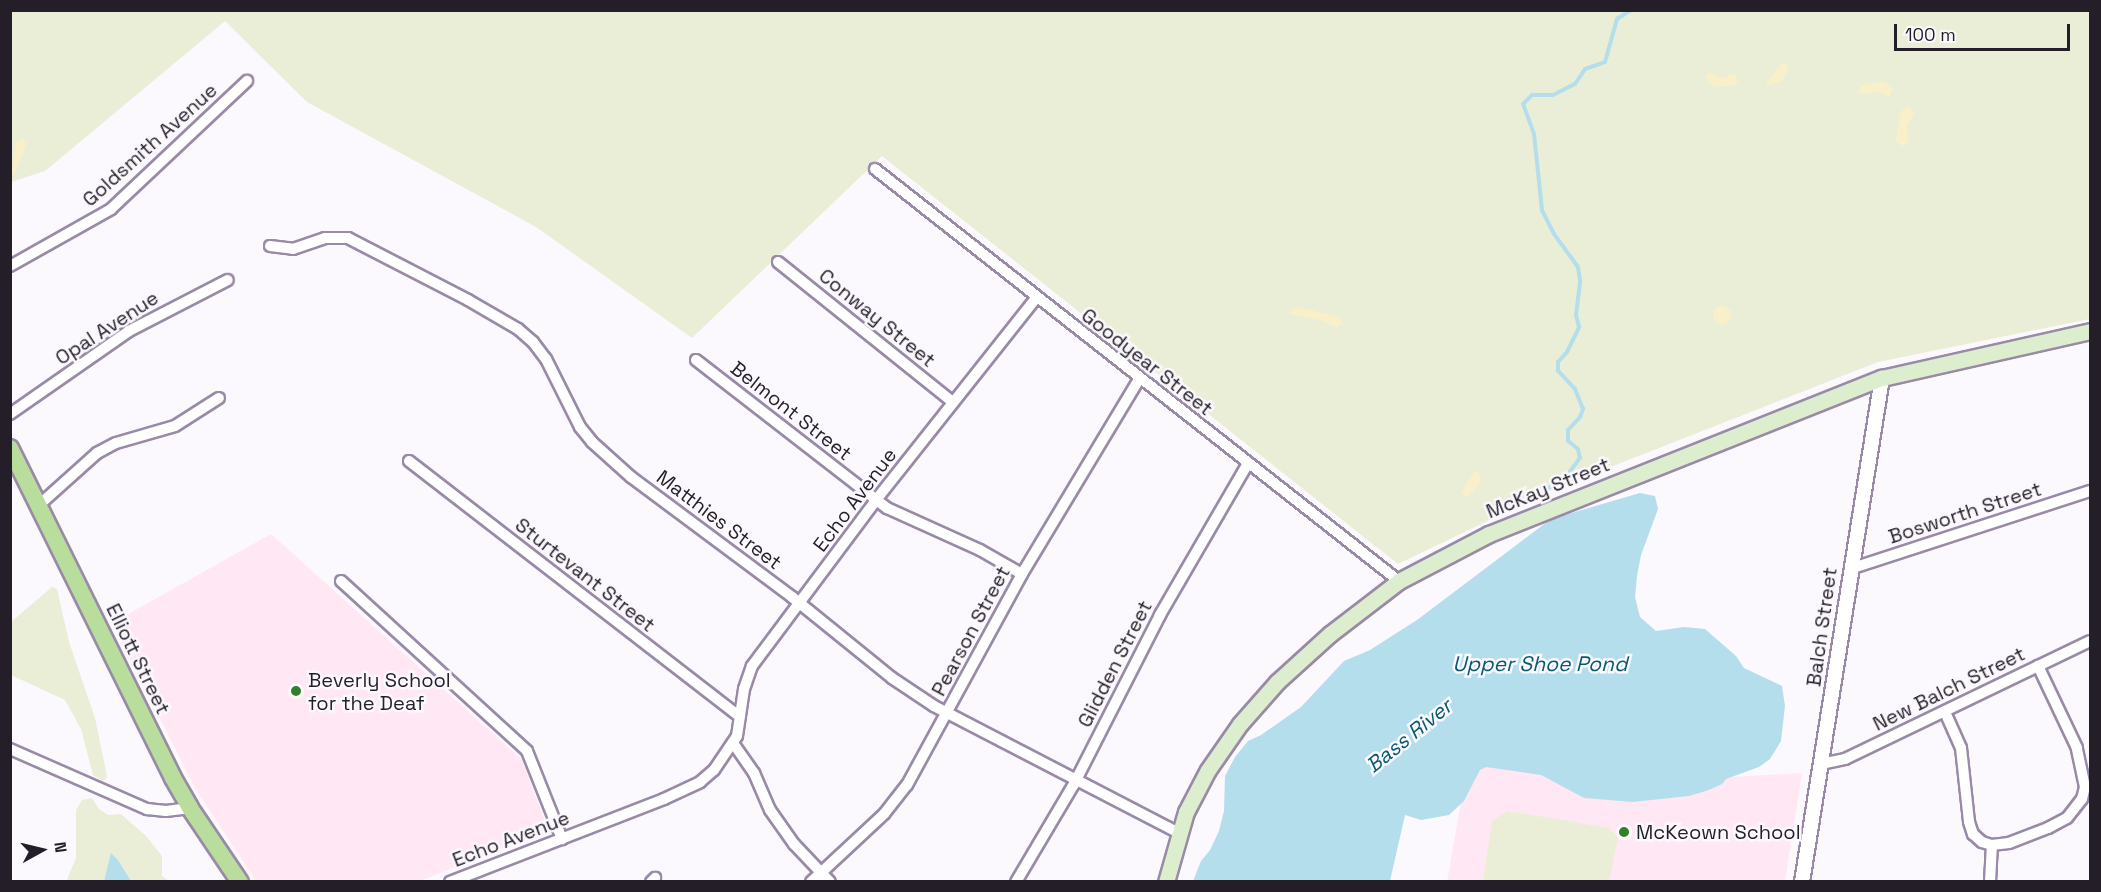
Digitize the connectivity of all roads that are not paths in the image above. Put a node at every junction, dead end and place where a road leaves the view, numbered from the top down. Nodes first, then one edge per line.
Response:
1 (247, 81) dead end
2 (875, 169) dead end
3 (270, 246) dead end
4 (778, 262) dead end
5 (10, 266) edge
6 (228, 280) dead end
7 (1036, 298) junction
8 (2091, 332) edge
9 (696, 360) dead end
10 (1882, 378) junction
11 (1140, 379) junction
12 (219, 398) dead end
13 (953, 402) junction
14 (10, 414) edge
15 (10, 448) edge
16 (409, 461) dead end
17 (1248, 463) junction
18 (2091, 491) edge
19 (876, 500) junction
20 (39, 505) junction
21 (1850, 569) junction
22 (1022, 574) junction
23 (341, 581) dead end
24 (1400, 581) junction
25 (799, 603) junction
26 (2091, 641) edge
27 (2038, 666) junction
28 (1945, 712) junction
29 (948, 713) junction
30 (740, 717) junction
31 (733, 743) junction
32 (10, 749) edge
33 (1821, 764) junction
34 (1076, 779) junction
35 (190, 808) junction
36 (1179, 833) junction
37 (562, 839) junction
38 (1992, 845) junction
39 (821, 872) junction
40 (466, 879) edge
41 (240, 882) edge
42 (450, 882) edge
43 (810, 882) edge
44 (830, 882) edge
45 (1016, 882) edge
46 (1166, 882) edge
47 (1802, 882) edge
48 (1990, 882) edge

1 - 5 street, Goldsmith Avenue
2 - 7 street, Goodyear Street
3 - 25 street, Matthies Street
4 - 13 street, Conway Street
6 - 14 street, Opal Avenue
7 - 11 street, Goodyear Street
7 - 13 street, Echo Avenue
8 - 10 main road, McKay Street
9 - 19 street, Belmont Street
10 - 21 street, Balch Street
10 - 24 main road, McKay Street
11 - 17 street, Goodyear Street
11 - 22 street, Pearson Street
12 - 20 street
13 - 19 street, Echo Avenue
15 - 20 main road, Elliott Street
16 - 30 street, Sturtevant Street
17 - 24 street, Goodyear Street
17 - 34 street, Glidden Street
18 - 21 street, Bosworth Street
19 - 22 street, Belmont Street
19 - 25 street, Echo Avenue
20 - 35 main road, Elliott Street
21 - 33 street, Balch Street
22 - 29 street, Pearson Street
23 - 37 street
24 - 36 main road, McKay Street
25 - 29 street, Matthies Street
25 - 30 street, Echo Avenue
26 - 27 street, New Balch Street
27 - 28 street, New Balch Street
27 - 38 street
28 - 33 street, New Balch Street
28 - 38 street
29 - 34 street, Matthies Street
29 - 39 street, Pearson Street
30 - 31 street, Echo Avenue
31 - 37 street, Echo Avenue
31 - 39 street
32 - 35 street
33 - 47 street, Balch Street
34 - 36 street, Matthies Street
34 - 45 street, Glidden Street
35 - 41 main road, Elliott Street
36 - 46 main road, McKay Street
37 - 40 street, Echo Avenue
38 - 48 street
39 - 43 street, Pearson Street
39 - 44 street
40 - 42 street, Echo Avenue

